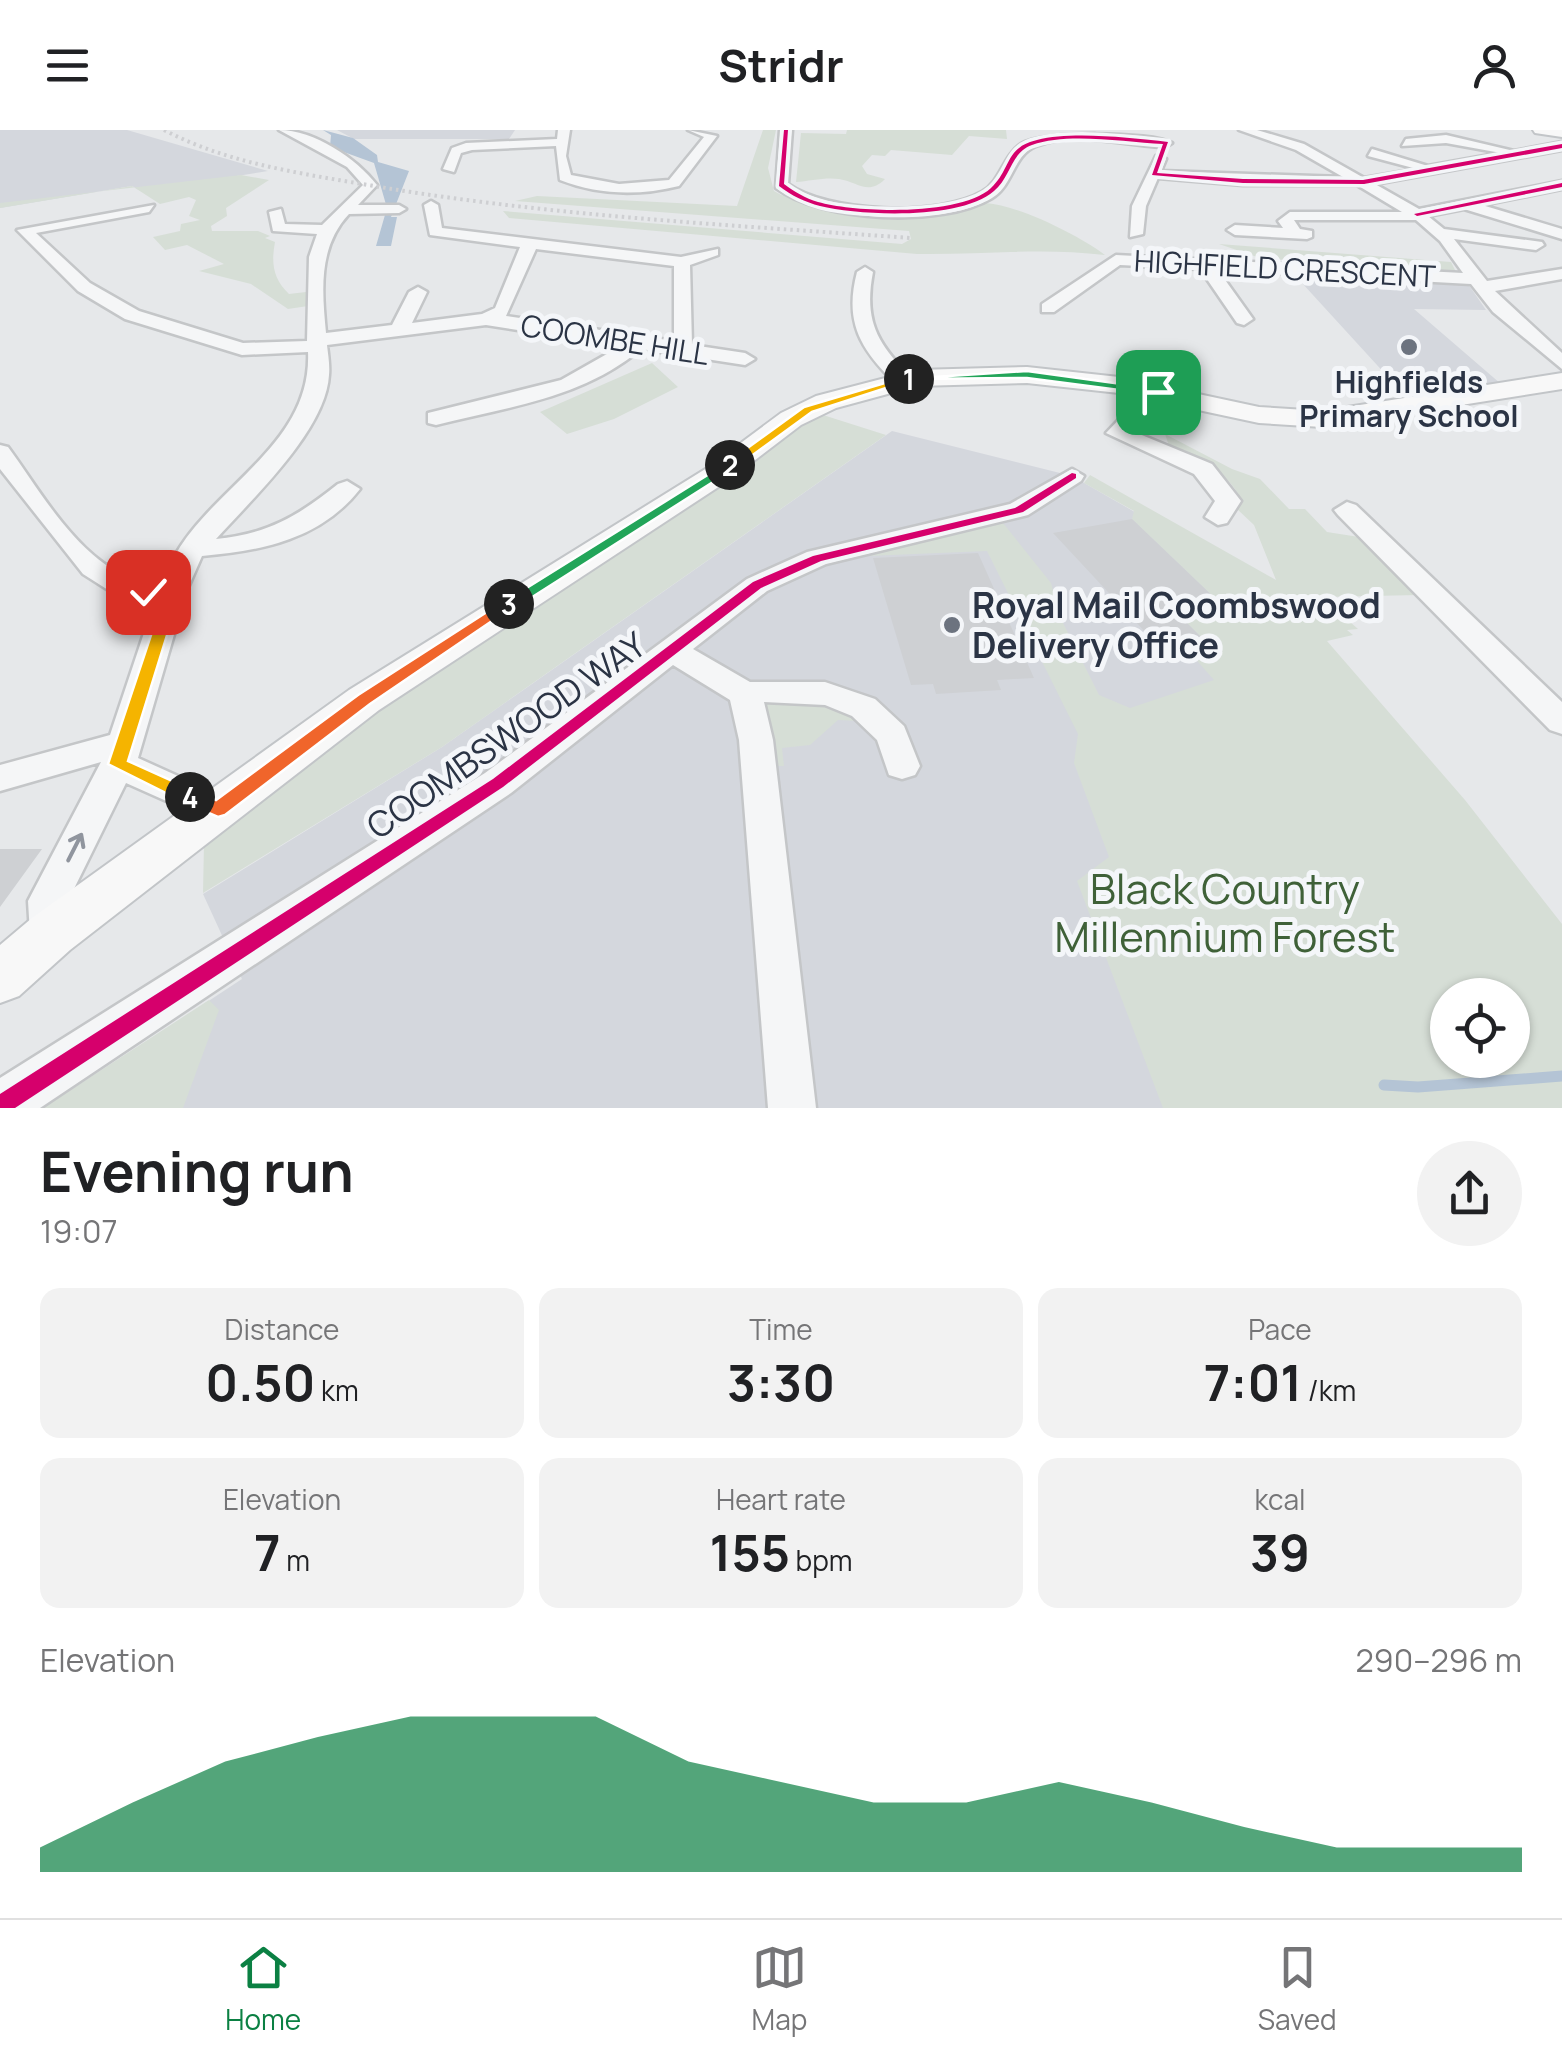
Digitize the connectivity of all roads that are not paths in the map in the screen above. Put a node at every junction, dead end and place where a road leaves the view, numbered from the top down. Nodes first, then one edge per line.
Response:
1 (286, 130) edge
2 (694, 130) edge
3 (786, 130) edge
4 (1246, 130) edge
5 (1540, 130) edge
6 (1562, 133) edge
7 (562, 136) edge
8 (1170, 136) edge
9 (1562, 146) edge
10 (1429, 148) dead end
11 (1521, 154) junction
12 (1356, 156) dead end
13 (1475, 162) junction
14 (432, 169) dead end
15 (1434, 170) junction
16 (1510, 170) dead end
17 (1154, 174) junction
18 (1527, 174) dead end
19 (1363, 182) junction
20 (1562, 184) edge
21 (1466, 205) junction
22 (432, 206) dead end
23 (1139, 206) junction
24 (150, 208) dead end
25 (399, 209) dead end
26 (348, 210) junction
27 (276, 212) dead end
28 (1417, 215) junction
29 (1119, 222) dead end
30 (326, 230) junction
31 (1235, 230) dead end
32 (1295, 233) junction
33 (1135, 234) dead end
34 (1440, 234) junction
35 (1562, 234) edge
36 (1325, 235) dead end
37 (530, 244) junction
38 (1536, 246) dead end
39 (712, 252) dead end
40 (682, 262) junction
41 (1205, 264) junction
42 (865, 272) dead end
43 (1562, 274) edge
44 (1524, 281) junction
45 (1481, 283) junction
46 (1562, 294) edge
47 (389, 303) dead end
48 (1048, 308) dead end
49 (486, 319) junction
50 (1244, 320) dead end
51 (400, 328) junction
52 (318, 343) junction
53 (636, 343) junction
54 (678, 349) junction
55 (745, 359) dead end
56 (1562, 363) edge
57 (903, 380) junction
58 (1562, 381) edge
59 (1158, 392) junction
60 (436, 418) dead end
61 (0, 452) edge
62 (1072, 476) dead end
63 (347, 489) dead end
64 (1347, 510) dead end
65 (1218, 517) dead end
66 (192, 549) junction
67 (173, 590) junction
68 (674, 652) junction
69 (745, 694) junction
70 (1562, 722) edge
71 (120, 754) junction
72 (902, 766) dead end
73 (0, 778) edge
74 (218, 810) junction
75 (51, 934) junction
76 (0, 978) edge
77 (0, 1106) edge
78 (792, 1108) edge

1 - 26 street
2 - 7 street
3 - 8 street
4 - 19 street
5 - 6 main road
7 - 14 street
8 - 17 street
9 - 11 street
10 - 11 street
11 - 13 street
12 - 15 street
13 - 15 street
13 - 16 street
15 - 19 street
17 - 19 street
17 - 23 street
18 - 20 street
19 - 28 street
20 - 21 street
21 - 28 street
21 - 35 street
22 - 37 street
23 - 29 street
23 - 33 street
24 - 52 street, COOMBE HILL
25 - 26 street
26 - 30 street
27 - 30 street
28 - 32 street
28 - 34 street
30 - 52 street
31 - 32 street
32 - 36 street
34 - 38 street
34 - 45 street
37 - 40 street
37 - 49 street
39 - 40 street
40 - 54 street
41 - 45 street, HIGHFIELD CRESCENT
41 - 48 street, HIGHFIELD CRESCENT
41 - 50 street
42 - 57 street
43 - 44 street, HIGHFIELD CRESCENT
44 - 45 street, HIGHFIELD CRESCENT
44 - 46 street
45 - 56 street
47 - 51 street
49 - 51 street, COOMBE HILL
49 - 53 street, COOMBE HILL
51 - 52 street, COOMBE HILL
52 - 66 street
53 - 54 street, COOMBE HILL
53 - 60 street
54 - 55 street, COOMBE HILL
57 - 59 main road
57 - 74 main road
58 - 59 main road
59 - 65 street
61 - 67 street
62 - 68 street, COOMBSWOOD WAY
63 - 66 street
64 - 70 street
66 - 67 street
67 - 71 street
68 - 69 street, COOMBSWOOD WAY
68 - 77 street, COOMBSWOOD WAY
69 - 72 street
69 - 78 street
71 - 73 street
71 - 74 street
75 -> 71 street
74 - 75 main road
75 - 76 main road

